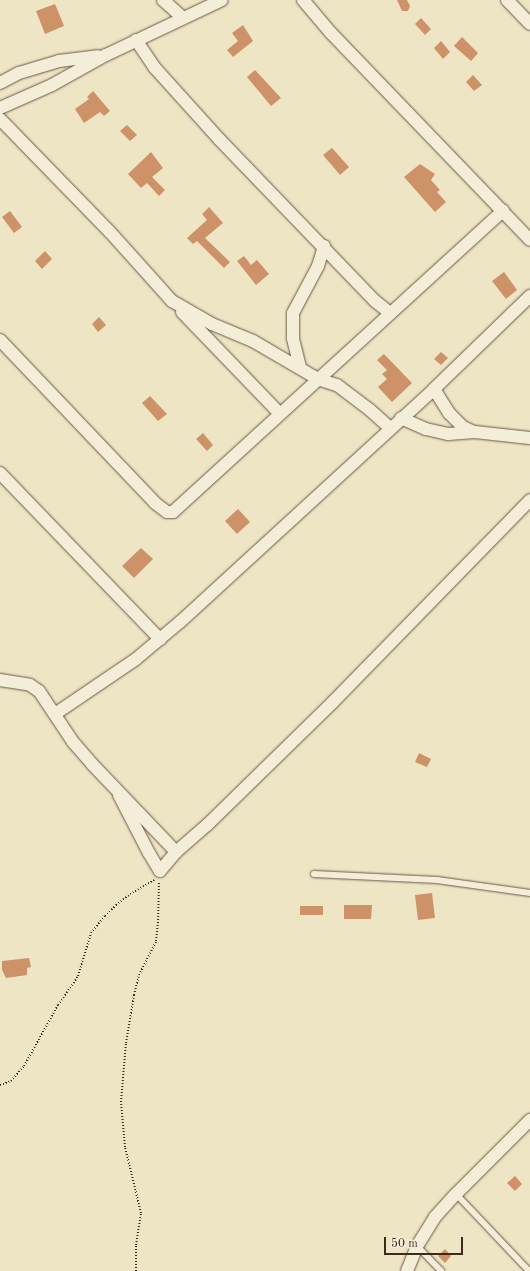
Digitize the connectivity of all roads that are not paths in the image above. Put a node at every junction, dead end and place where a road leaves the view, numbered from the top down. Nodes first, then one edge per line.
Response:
1 (163, 0) edge
2 (222, 0) edge
3 (303, 0) edge
4 (507, 0) edge
5 (183, 18) junction
6 (530, 24) edge
7 (136, 40) junction
8 (106, 55) junction
9 (0, 83) edge
10 (0, 108) edge
11 (0, 119) edge
12 (503, 211) junction
13 (530, 240) edge
14 (324, 246) junction
15 (530, 296) edge
16 (172, 301) junction
17 (390, 313) junction
18 (0, 340) edge
19 (300, 368) junction
20 (318, 379) junction
21 (434, 389) junction
22 (280, 414) junction
23 (401, 418) junction
24 (390, 428) junction
25 (475, 432) junction
26 (530, 438) edge
27 (0, 473) edge
28 (530, 500) edge
29 (160, 639) junction
30 (0, 680) edge
31 (55, 714) junction
32 (119, 794) junction
33 (176, 852) junction
34 (314, 874) dead end
35 (530, 893) edge
36 (530, 1120) edge
37 (456, 1194) junction
38 (417, 1246) junction
39 (407, 1271) edge
40 (441, 1271) edge
41 (530, 1271) edge

1 - 5 street
2 - 5 street
3 - 12 street
4 - 6 street
5 - 7 street
7 - 8 street
7 - 14 street
8 - 9 street
8 - 10 street
11 - 16 street
12 - 13 street
12 - 17 street
14 - 17 street
14 - 19 street
15 - 21 street
16 - 19 street
16 - 22 street
17 - 20 street
18 - 22 street
19 - 20 street
20 - 22 street
20 - 24 street
21 - 23 street
21 - 25 street
23 - 24 street
23 - 25 street
24 - 29 street
25 - 26 street
27 - 29 street
28 - 33 street
29 - 31 street
30 - 31 street
31 - 32 street
32 - 33 street
32 - 33 street
34 - 35 lane
36 - 37 street
37 - 38 street
37 - 41 lane
38 - 39 street
38 - 40 lane

